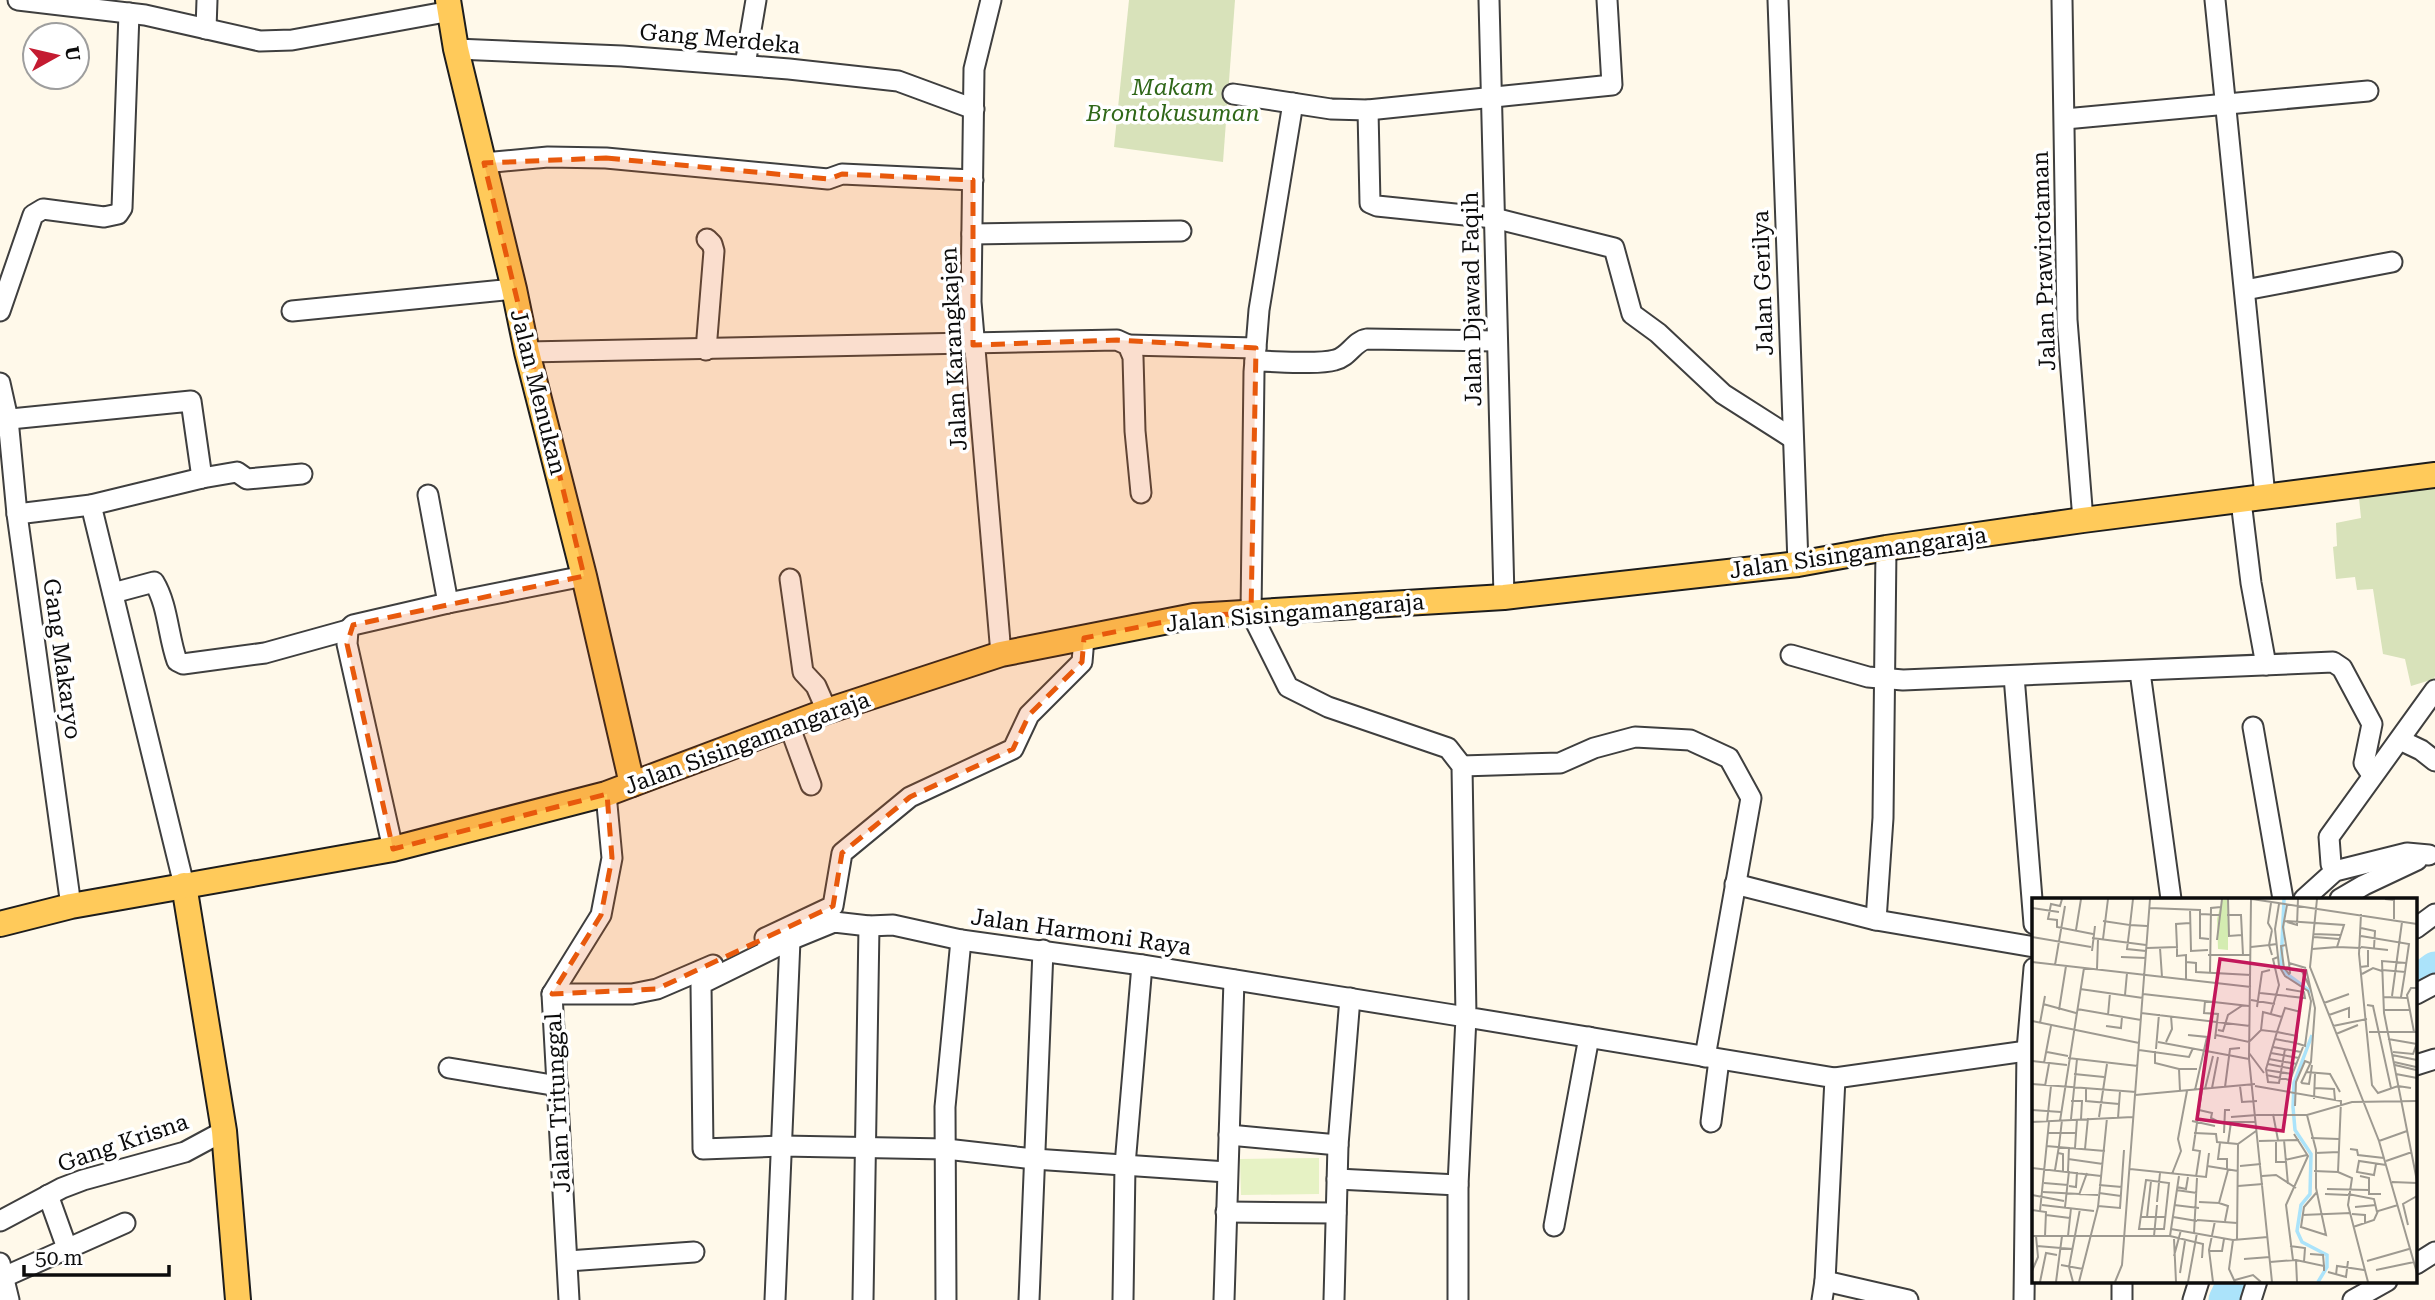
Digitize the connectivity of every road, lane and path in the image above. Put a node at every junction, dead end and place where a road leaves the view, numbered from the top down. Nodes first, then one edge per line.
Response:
1 (207, 0) edge
2 (756, 0) edge
3 (991, 0) edge
4 (1489, 0) edge
5 (1607, 0) edge
6 (1778, 0) edge
7 (2062, 0) edge
8 (2216, 0) edge
9 (28, 1) edge
10 (449, 5) edge
11 (140, 9) edge
12 (206, 29) junction
13 (456, 49) junction
14 (745, 65) junction
15 (2368, 92) dead end
16 (1233, 94) dead end
17 (1492, 97) junction
18 (1293, 103) junction
19 (2227, 104) junction
20 (974, 109) junction
21 (1368, 110) junction
22 (2065, 119) junction
23 (484, 163) junction
24 (973, 180) junction
25 (1494, 218) junction
26 (1181, 231) dead end
27 (972, 234) junction
28 (707, 239) dead end
29 (2392, 262) dead end
30 (7, 278) edge
31 (514, 289) junction
32 (2245, 290) junction
33 (0, 311) edge
34 (292, 311) dead end
35 (1497, 341) junction
36 (973, 345) junction
37 (1128, 345) junction
38 (706, 350) junction
39 (527, 352) junction
40 (1255, 354) junction
41 (0, 383) edge
42 (4, 419) edge
43 (1792, 438) junction
44 (302, 474) dead end
45 (2435, 475) edge
46 (202, 478) junction
47 (1141, 493) dead end
48 (428, 495) dead end
49 (2265, 496) junction
50 (2241, 501) junction
51 (91, 505) junction
52 (11, 509) edge
53 (2083, 520) junction
54 (1886, 548) junction
55 (1797, 565) junction
56 (584, 576) junction
57 (790, 579) dead end
58 (113, 593) junction
59 (1504, 597) junction
60 (448, 603) junction
61 (1251, 613) junction
62 (348, 630) junction
63 (1084, 638) junction
64 (1001, 654) junction
65 (1791, 655) dead end
66 (2266, 666) junction
67 (2140, 672) junction
68 (2014, 676) junction
69 (1885, 680) junction
70 (2435, 690) edge
71 (827, 711) junction
72 (789, 725) junction
73 (2253, 727) dead end
74 (2399, 740) junction
75 (2435, 761) edge
76 (1462, 766) junction
77 (2372, 775) junction
78 (632, 784) junction
79 (811, 785) dead end
80 (606, 794) junction
81 (393, 849) junction
82 (2432, 854) edge
83 (2335, 871) junction
84 (1735, 884) junction
85 (184, 886) junction
86 (2171, 898) edge
87 (2283, 898) edge
88 (2305, 898) edge
89 (2342, 898) edge
90 (2032, 899) edge
91 (71, 906) junction
92 (2435, 915) edge
93 (1876, 920) junction
94 (0, 924) edge
95 (869, 926) junction
96 (2418, 927) edge
97 (790, 940) junction
98 (961, 940) junction
99 (2032, 947) edge
100 (1043, 950) junction
101 (1142, 965) junction
102 (1234, 980) junction
103 (2435, 983) edge
104 (2418, 993) edge
105 (552, 994) junction
106 (1350, 998) junction
107 (1465, 1017) junction
108 (2032, 1023) edge
109 (1589, 1037) junction
110 (2031, 1050) edge
111 (1712, 1059) junction
112 (2435, 1059) edge
113 (2418, 1064) edge
114 (449, 1069) dead end
115 (1835, 1078) junction
116 (558, 1086) junction
117 (1711, 1122) dead end
118 (224, 1131) junction
119 (1229, 1135) junction
120 (1338, 1145) junction
121 (782, 1146) junction
122 (866, 1147) junction
123 (946, 1149) junction
124 (1034, 1158) junction
125 (1125, 1165) junction
126 (1227, 1172) junction
127 (1337, 1179) junction
128 (1458, 1185) junction
129 (48, 1195) junction
130 (1226, 1212) junction
131 (1336, 1213) junction
132 (0, 1221) edge
133 (125, 1223) dead end
134 (1554, 1226) dead end
135 (67, 1248) junction
136 (694, 1252) dead end
137 (2435, 1252) edge
138 (568, 1261) junction
139 (2418, 1263) edge
140 (2, 1270) edge
141 (2122, 1282) edge
142 (2199, 1282) edge
143 (2257, 1282) edge
144 (2385, 1282) edge
145 (1823, 1291) edge
146 (9, 1300) edge
147 (238, 1300) edge
148 (569, 1300) edge
149 (775, 1300) edge
150 (863, 1300) edge
151 (946, 1300) edge
152 (1029, 1300) edge
153 (1123, 1300) edge
154 (1224, 1300) edge
155 (1334, 1300) edge
156 (1458, 1300) edge
157 (1908, 1300) edge
158 (2024, 1300) edge
159 (2122, 1300) edge
160 (2193, 1300) edge
161 (2251, 1300) edge
162 (2353, 1300) edge

1 - 12 street
2 - 14 street
3 - 20 street, Jalan Karangkajen
4 - 17 street, Jalan Djawad Faqih
5 - 17 street
6 - 43 street, Jalan Gerilya
7 - 22 street, Jalan Prawirotaman
8 - 19 street
9 - 11 street
10 - 12 street
10 - 13 main road, Jalan Menukan
11 - 12 street
11 - 30 street
13 - 14 street, Gang Merdeka
13 - 23 main road, Jalan Menukan
14 - 20 street, Gang Merdeka
15 - 19 street
16 - 18 street
17 - 21 street
17 - 25 street, Jalan Djawad Faqih
18 - 21 street
18 - 40 street
19 - 22 street
19 - 32 street
20 - 24 street, Jalan Karangkajen
21 - 25 street
22 - 53 street, Jalan Prawirotaman
23 - 24 street
23 - 31 main road, Jalan Menukan
24 - 27 street, Jalan Karangkajen
25 - 35 street, Jalan Djawad Faqih
25 - 43 street
26 - 27 street
27 - 36 street, Jalan Karangkajen
28 - 38 street
29 - 32 street
30 - 33 street
31 - 34 street
31 - 39 main road, Jalan Menukan
32 - 49 street
35 - 40 street
35 - 59 street, Jalan Djawad Faqih
36 - 37 street
36 - 38 street
36 - 64 street, Jalan Karangkajen
37 - 40 street
37 - 47 street
38 - 39 street
39 - 56 main road, Jalan Menukan
40 - 61 street
41 - 42 street, Gang Makaryo
42 - 46 street
42 - 52 street, Gang Makaryo
43 - 55 street, Jalan Gerilya
44 - 46 street
45 - 49 main road, Jalan Sisingamangaraja
46 - 51 street
48 - 60 street
49 - 50 main road, Jalan Sisingamangaraja
50 - 53 main road, Jalan Sisingamangaraja
50 - 66 street
51 - 52 street
51 - 58 street
52 - 91 street, Gang Makaryo
53 - 54 main road, Jalan Sisingamangaraja
54 - 55 main road, Jalan Sisingamangaraja
54 - 69 street
55 - 59 main road, Jalan Sisingamangaraja
56 - 60 street
56 - 78 main road, Jalan Menukan
57 - 71 street
58 - 62 street
58 - 85 street
59 - 61 main road, Jalan Sisingamangaraja
60 - 62 street
61 - 63 main road, Jalan Sisingamangaraja
61 - 76 street
62 - 81 street
63 - 64 main road, Jalan Sisingamangaraja
63 - 105 street
64 - 71 main road, Jalan Sisingamangaraja
65 - 69 street
66 - 67 street
66 - 77 street
67 - 68 street
67 - 86 street
68 - 69 street
68 - 90 street
69 - 93 street
70 - 74 street
71 - 72 main road, Jalan Sisingamangaraja
72 - 78 main road, Jalan Sisingamangaraja
72 - 79 street
73 - 87 street
74 - 75 street
74 - 77 street
76 - 84 street
76 - 107 street
77 - 83 street
78 - 80 main road, Jalan Sisingamangaraja
80 - 81 main road, Jalan Sisingamangaraja
80 - 105 street, Jalan Tritunggal
81 - 85 main road, Jalan Sisingamangaraja
82 - 83 street
82 - 89 street
83 - 88 street
84 - 93 street
84 - 111 street
85 - 91 main road, Jalan Sisingamangaraja
85 - 118 main road
91 - 94 main road, Jalan Sisingamangaraja
92 - 96 street
93 - 99 street
95 - 97 street, Jalan Harmoni Raya
95 - 98 street, Jalan Harmoni Raya
95 - 122 street
97 - 121 street
97 - 121 street, Jalan Harmoni Raya
98 - 100 street, Jalan Harmoni Raya
98 - 123 street
100 - 101 street, Jalan Harmoni Raya
100 - 124 street
101 - 102 street, Jalan Harmoni Raya
101 - 125 street
102 - 106 street, Jalan Harmoni Raya
102 - 119 street
103 - 104 street
105 - 116 street, Jalan Tritunggal
106 - 107 street, Jalan Harmoni Raya
106 - 120 street
107 - 109 street, Jalan Harmoni Raya
107 - 128 street
108 - 110 street
109 - 111 street, Jalan Harmoni Raya
109 - 134 street
110 - 115 street, Jalan Harmoni Raya
110 - 158 street
111 - 115 street, Jalan Harmoni Raya
111 - 117 street
112 - 113 street
114 - 116 street
115 - 145 street
116 - 138 street, Jalan Tritunggal
118 - 129 street, Gang Krisna
118 - 147 main road
119 - 120 street
119 - 126 street
120 - 127 street
121 - 122 street
121 - 149 street
122 - 123 street
122 - 150 street
123 - 124 street
123 - 151 street
124 - 125 street
124 - 152 street
125 - 126 street
125 - 153 street
126 - 130 street
127 - 128 street
127 - 131 street
128 - 156 street
129 - 132 street, Gang Krisna
129 - 135 street
130 - 131 street
130 - 154 street
131 - 155 street
133 - 135 street
135 - 140 street
136 - 138 street
137 - 139 street
138 - 148 street, Jalan Tritunggal
140 - 146 street
141 - 159 street
142 - 160 street
143 - 161 street
144 - 162 street
145 - 157 street

